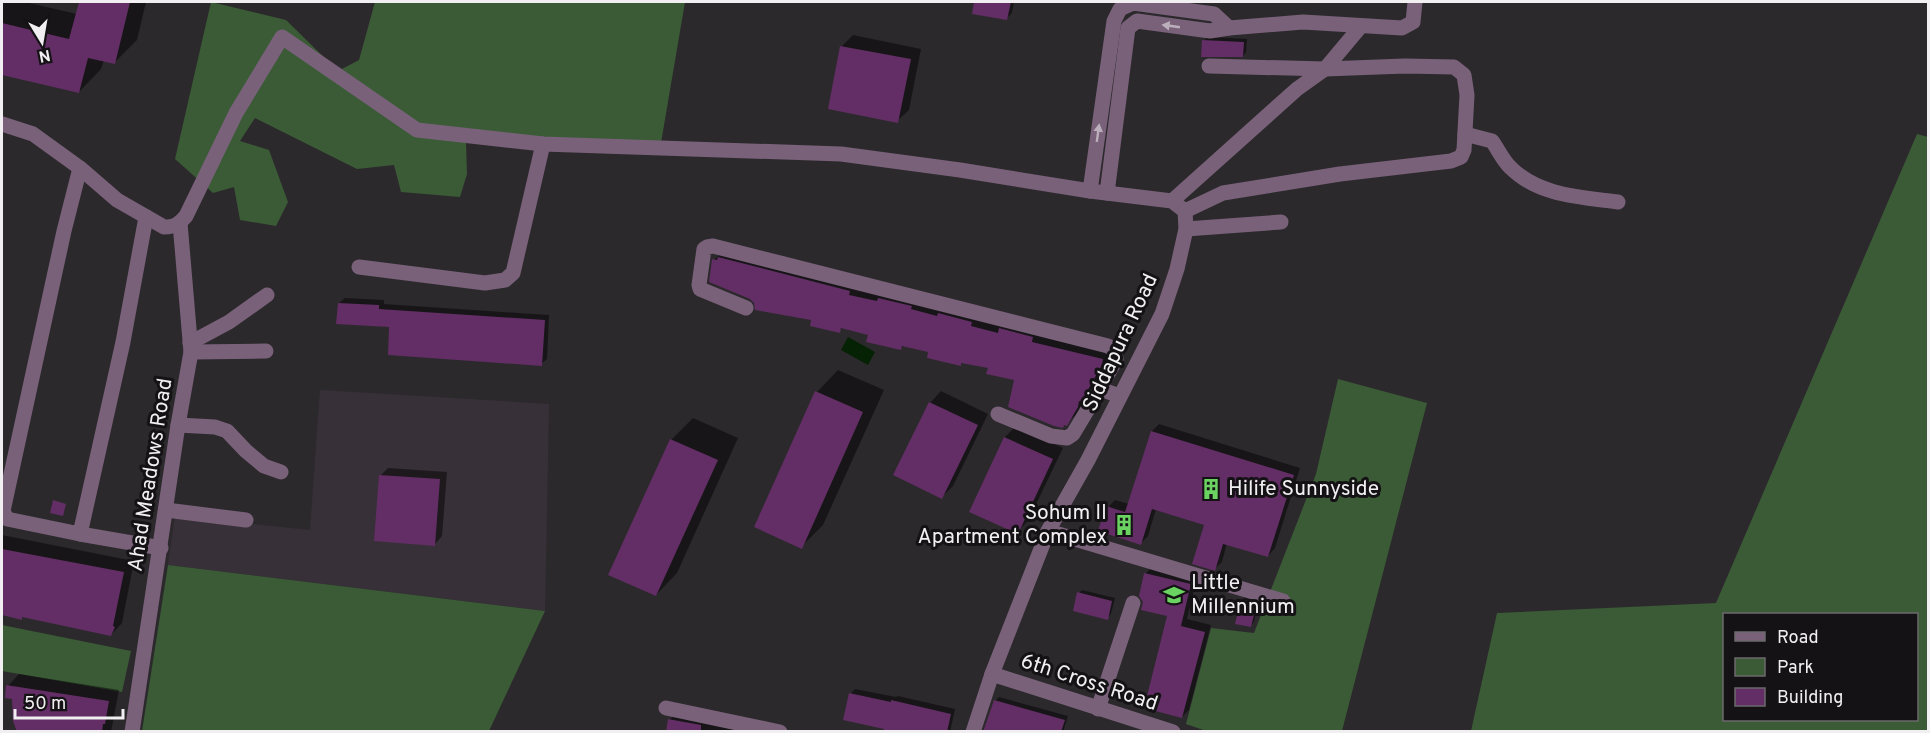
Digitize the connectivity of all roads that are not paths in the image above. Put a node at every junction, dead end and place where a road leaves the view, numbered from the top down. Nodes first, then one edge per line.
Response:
1 (1415, 2) edge
2 (1361, 26) junction
3 (1229, 28) junction
4 (1209, 66) dead end
5 (1325, 69) junction
6 (2, 124) edge
7 (1465, 134) junction
8 (543, 144) junction
9 (80, 168) junction
10 (1090, 191) junction
11 (1107, 193) junction
12 (1172, 201) junction
13 (1618, 202) dead end
14 (1185, 211) junction
15 (146, 217) junction
16 (1281, 222) dead end
17 (180, 223) junction
18 (1186, 229) junction
19 (359, 267) dead end
20 (267, 295) dead end
21 (746, 309) dead end
22 (191, 347) junction
23 (266, 351) dead end
24 (1100, 389) junction
25 (1120, 396) junction
26 (998, 414) dead end
27 (178, 425) junction
28 (281, 472) dead end
29 (166, 510) junction
30 (246, 520) dead end
31 (1048, 531) junction
32 (80, 534) junction
33 (161, 548) junction
34 (1283, 601) dead end
35 (1133, 603) dead end
36 (992, 674) junction
37 (666, 708) dead end
38 (1098, 709) junction
39 (132, 732) edge
40 (780, 732) edge
41 (973, 732) edge
42 (1173, 732) edge

1 - 2 street
2 - 3 street
2 - 5 street
10 -> 3 street
3 -> 11 street
4 - 5 street
5 - 7 street
5 - 12 street
6 - 9 street
7 - 13 street
7 - 14 street
8 - 10 street
8 - 17 street
8 - 19 street
9 - 15 street
9 - 32 street
10 - 11 street
11 - 12 street
12 - 14 street
14 - 18 street, Siddapura Road
15 - 17 street
15 - 32 street
16 - 18 street
17 - 22 street, Ahad Meadows Road
18 - 25 street, Siddapura Road
20 - 22 street
21 - 24 street
22 - 23 street
22 - 27 street, Ahad Meadows Road
24 - 25 street
24 - 26 street
25 - 31 street, Siddapura Road
27 - 28 street
27 - 29 street, Ahad Meadows Road
29 - 30 street
29 - 33 street, Ahad Meadows Road
31 - 34 street
31 - 36 street, Siddapura Road
32 - 33 street
33 - 39 street, Ahad Meadows Road
35 - 38 street
36 - 38 street, 6th Cross Road
36 - 41 street, Siddapura Road
37 - 40 street
38 - 42 street, 6th Cross Road

